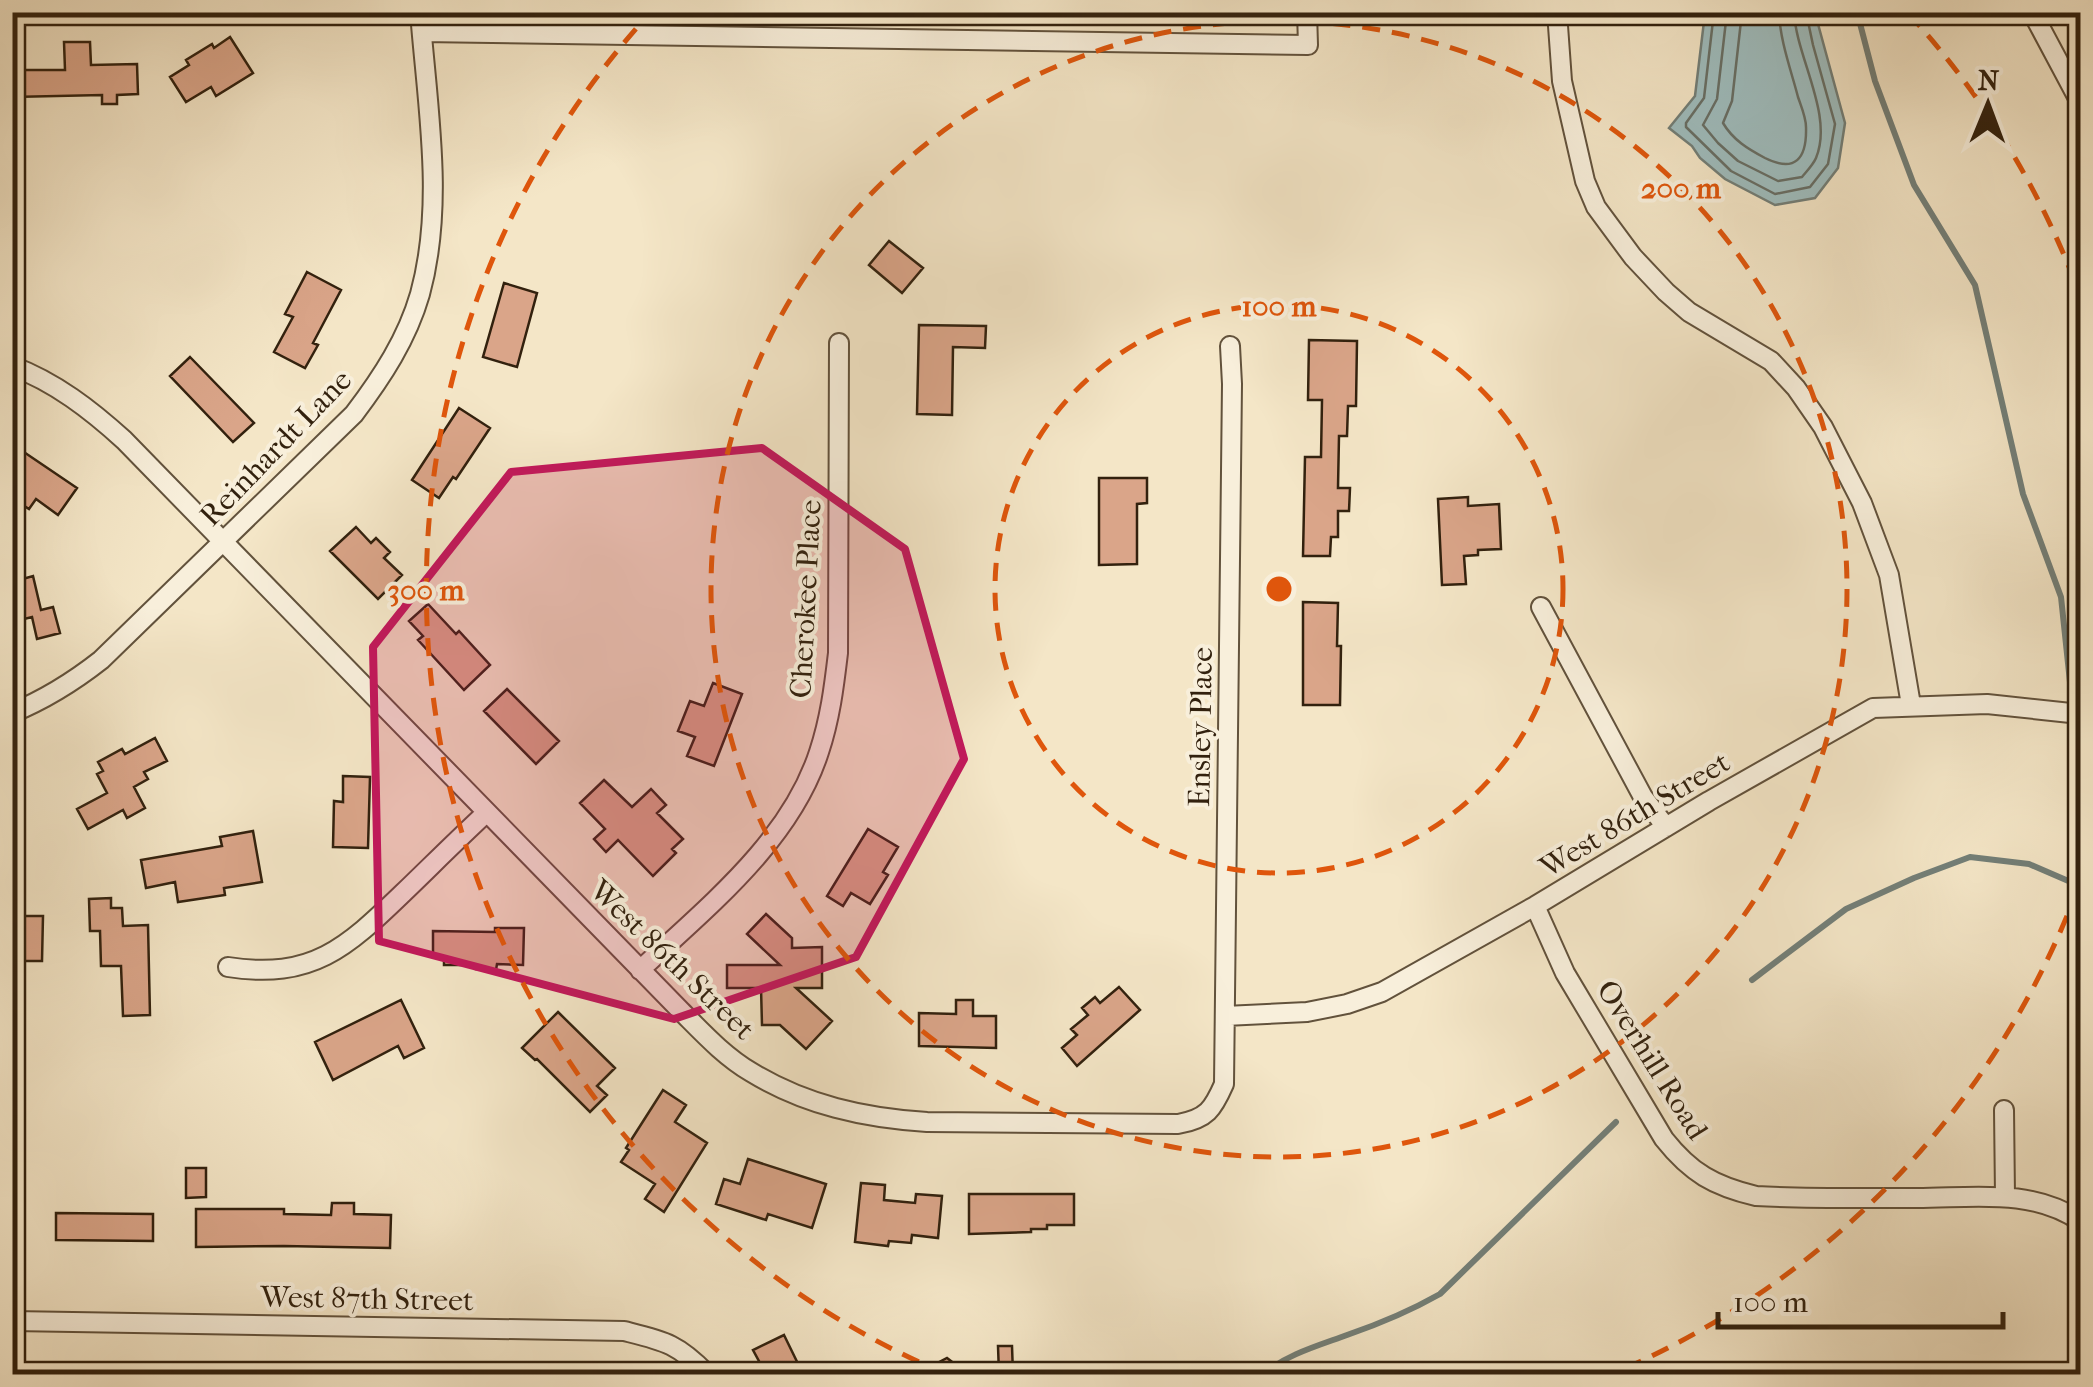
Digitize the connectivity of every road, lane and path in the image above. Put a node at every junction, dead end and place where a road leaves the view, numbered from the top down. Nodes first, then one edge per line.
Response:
1 (1307, 12) edge
2 (1557, 12) edge
3 (2032, 12) edge
4 (421, 22) edge
5 (2080, 102) edge
6 (839, 343) dead end
7 (1230, 346) dead end
8 (12, 366) edge
9 (223, 542) junction
10 (1541, 608) dead end
11 (1912, 705) junction
12 (12, 713) edge
13 (2080, 714) edge
14 (486, 812) junction
15 (1666, 827) junction
16 (1535, 906) junction
17 (228, 967) dead end
18 (640, 970) junction
19 (1225, 1016) junction
20 (1215, 1106) joint
21 (2004, 1110) dead end
22 (2005, 1196) junction
23 (2080, 1222) edge
24 (12, 1321) edge
25 (706, 1374) edge

1 - 4 street
2 - 11 street
3 - 5 street
4 - 9 street, Reinhardt Lane
6 - 18 street, Cherokee Place
7 - 19 street, Ensley Place
8 - 9 street, West 86th Street
9 - 12 street, Reinhardt Lane
9 - 14 street, West 86th Street
10 - 15 street
11 - 13 street, West 86th Street
11 - 15 street, West 86th Street
14 - 17 street
14 - 18 street, West 86th Street
15 - 16 street, West 86th Street
16 - 19 street, West 86th Street
16 - 22 street, Overhill Road
18 - 20 street, West 86th Street
19 - 20 street, Ensley Place
21 - 22 street
22 - 23 street, Overhill Road
24 - 25 street, West 87th Street

